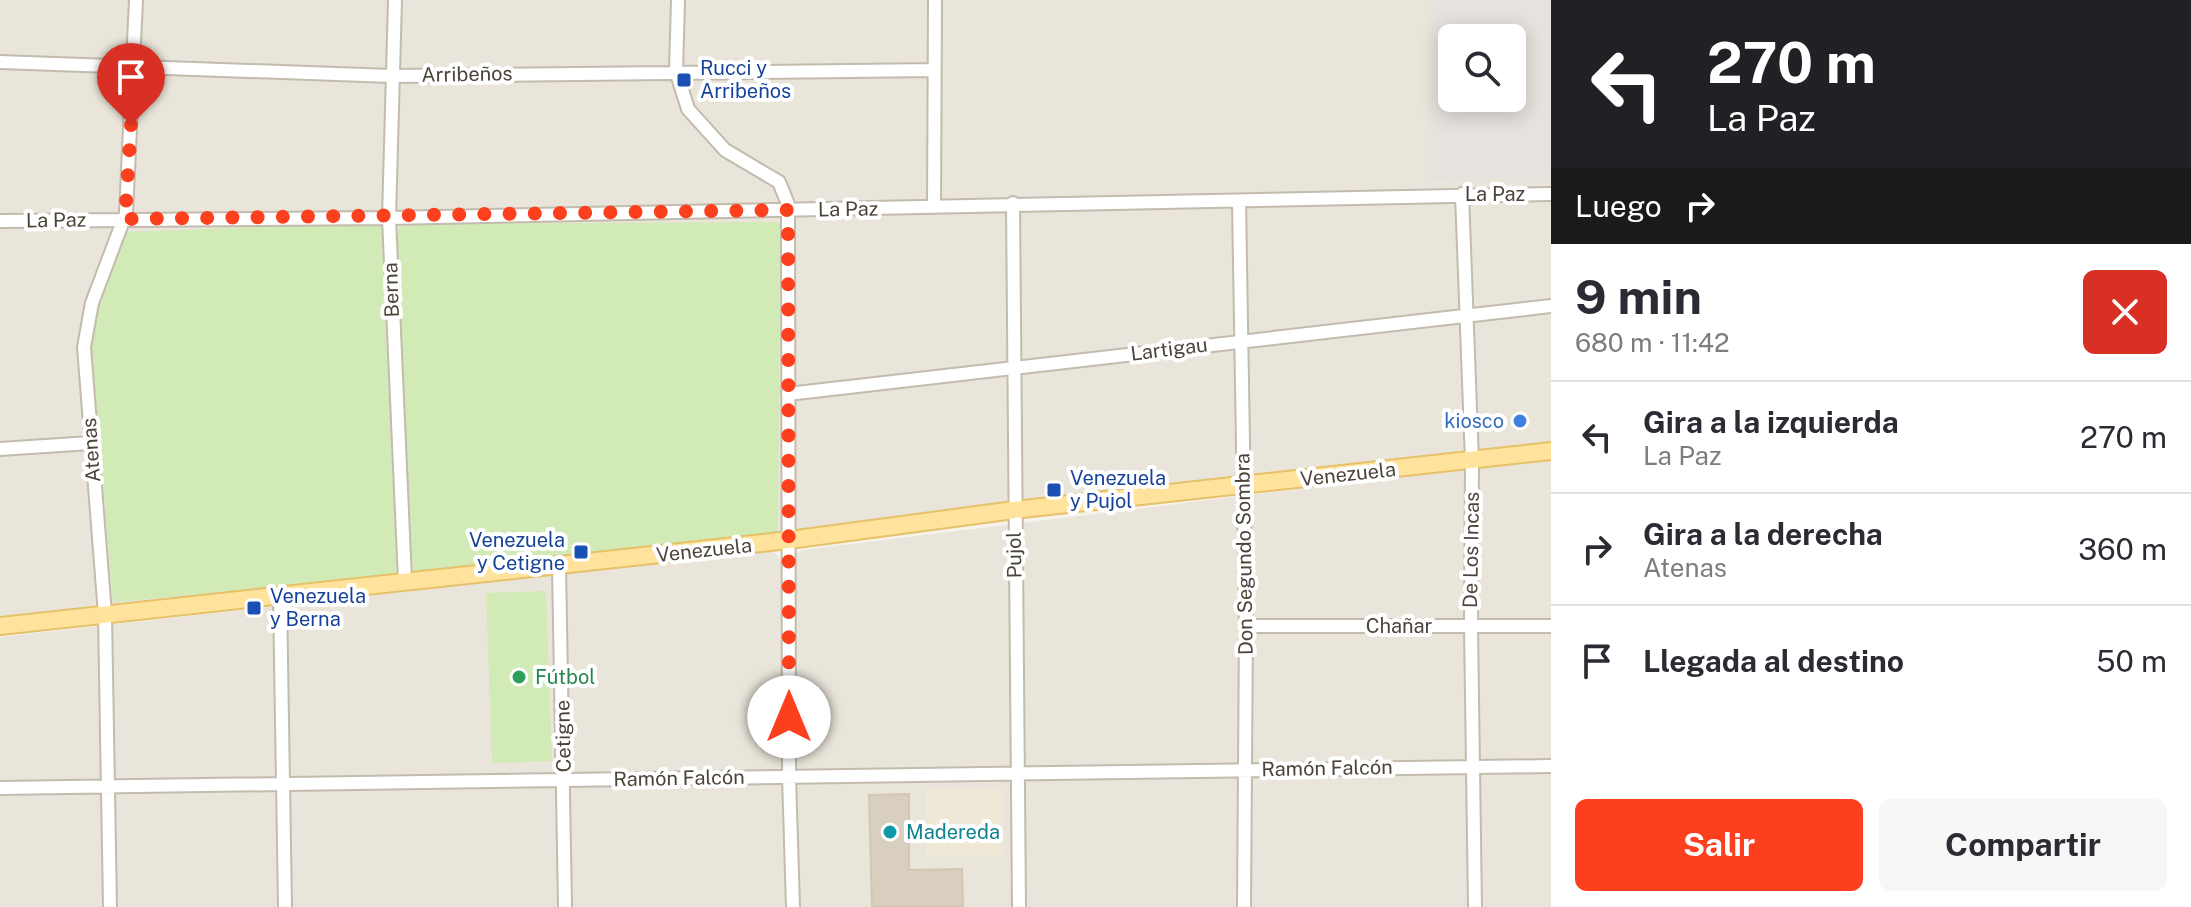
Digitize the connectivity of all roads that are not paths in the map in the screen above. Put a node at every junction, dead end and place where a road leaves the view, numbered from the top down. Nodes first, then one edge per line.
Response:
1 (136, 0) edge
2 (395, 0) edge
3 (678, 0) edge
4 (935, 0) edge
5 (0, 62) edge
6 (134, 66) junction
7 (934, 70) junction
8 (676, 71) junction
9 (391, 76) junction
10 (1462, 194) junction
11 (1551, 194) edge
12 (1239, 201) junction
13 (1013, 203) junction
14 (934, 207) junction
15 (788, 210) junction
16 (389, 218) junction
17 (125, 219) junction
18 (0, 221) edge
19 (1551, 306) edge
20 (1465, 314) junction
21 (1239, 341) junction
22 (1013, 368) junction
23 (788, 394) junction
24 (90, 443) junction
25 (0, 449) edge
26 (1551, 451) edge
27 (1472, 461) junction
28 (1242, 484) junction
29 (1014, 510) junction
30 (789, 540) junction
31 (559, 566) junction
32 (405, 580) junction
33 (280, 596) junction
34 (105, 614) junction
35 (0, 626) edge
36 (1246, 626) junction
37 (1471, 626) junction
38 (1551, 626) edge
39 (1473, 766) junction
40 (1551, 766) edge
41 (1245, 770) junction
42 (1019, 773) junction
43 (789, 776) junction
44 (564, 780) junction
45 (282, 783) junction
46 (0, 788) edge
47 (108, 788) junction
48 (110, 907) edge
49 (285, 907) edge
50 (565, 907) edge
51 (793, 907) edge
52 (1019, 907) edge
53 (1244, 907) edge
54 (1475, 907) edge

1 - 6 street, Atenas
2 - 9 street, Berna
3 - 8 street
4 - 7 street
5 - 6 street, Arribeños
6 - 9 street, Arribeños
6 - 17 street, Atenas
7 - 8 street, Arribeños
7 - 14 street
8 - 9 street, Arribeños
8 - 15 street
9 - 16 street, Berna
10 - 11 street, La Paz
10 - 12 street, La Paz
10 - 20 street, De Los Incas
12 - 13 street, La Paz
12 - 21 street, Don Segundo Sombra
13 - 14 street, La Paz
13 - 22 street, Pujol
14 - 15 street, La Paz
15 - 16 street, La Paz
15 - 23 street
16 - 17 street, La Paz
16 - 32 street, Berna
17 - 18 street, La Paz
17 - 24 street, Atenas
19 - 20 street, Lartigau
20 - 21 street, Lartigau
20 - 27 street, De Los Incas
21 - 22 street, Lartigau
21 - 28 street, Don Segundo Sombra
22 - 23 street, Lartigau
22 - 29 street, Pujol
23 - 30 street
24 - 25 street
24 - 34 street, Atenas
26 - 27 main road, Venezuela
27 - 28 main road, Venezuela
27 - 37 street, De Los Incas
28 - 29 main road, Venezuela
28 - 36 street, Don Segundo Sombra
29 - 30 main road, Venezuela
29 - 42 street, Pujol
30 - 31 main road, Venezuela
30 - 43 street
31 - 32 main road, Venezuela
31 - 44 street, Cetigne
32 - 33 main road, Venezuela
33 - 34 main road, Venezuela
33 - 45 street
34 - 35 main road, Venezuela
34 - 47 street, Atenas
36 - 37 street, Chañar
36 - 41 street, Don Segundo Sombra
37 - 38 street, Chañar
37 - 39 street, De Los Incas
39 - 40 street, Ramón Falcón
39 - 41 street, Ramón Falcón
39 - 54 street, De Los Incas
41 - 42 street, Ramón Falcón
41 - 53 street, Don Segundo Sombra
42 - 43 street, Ramón Falcón
42 - 52 street, Pujol
43 - 44 street, Ramón Falcón
43 - 51 street
44 - 45 street, Ramón Falcón
44 - 50 street, Cetigne
45 - 47 street, Ramón Falcón
45 - 49 street
46 - 47 street, Ramón Falcón
47 - 48 street, Atenas

